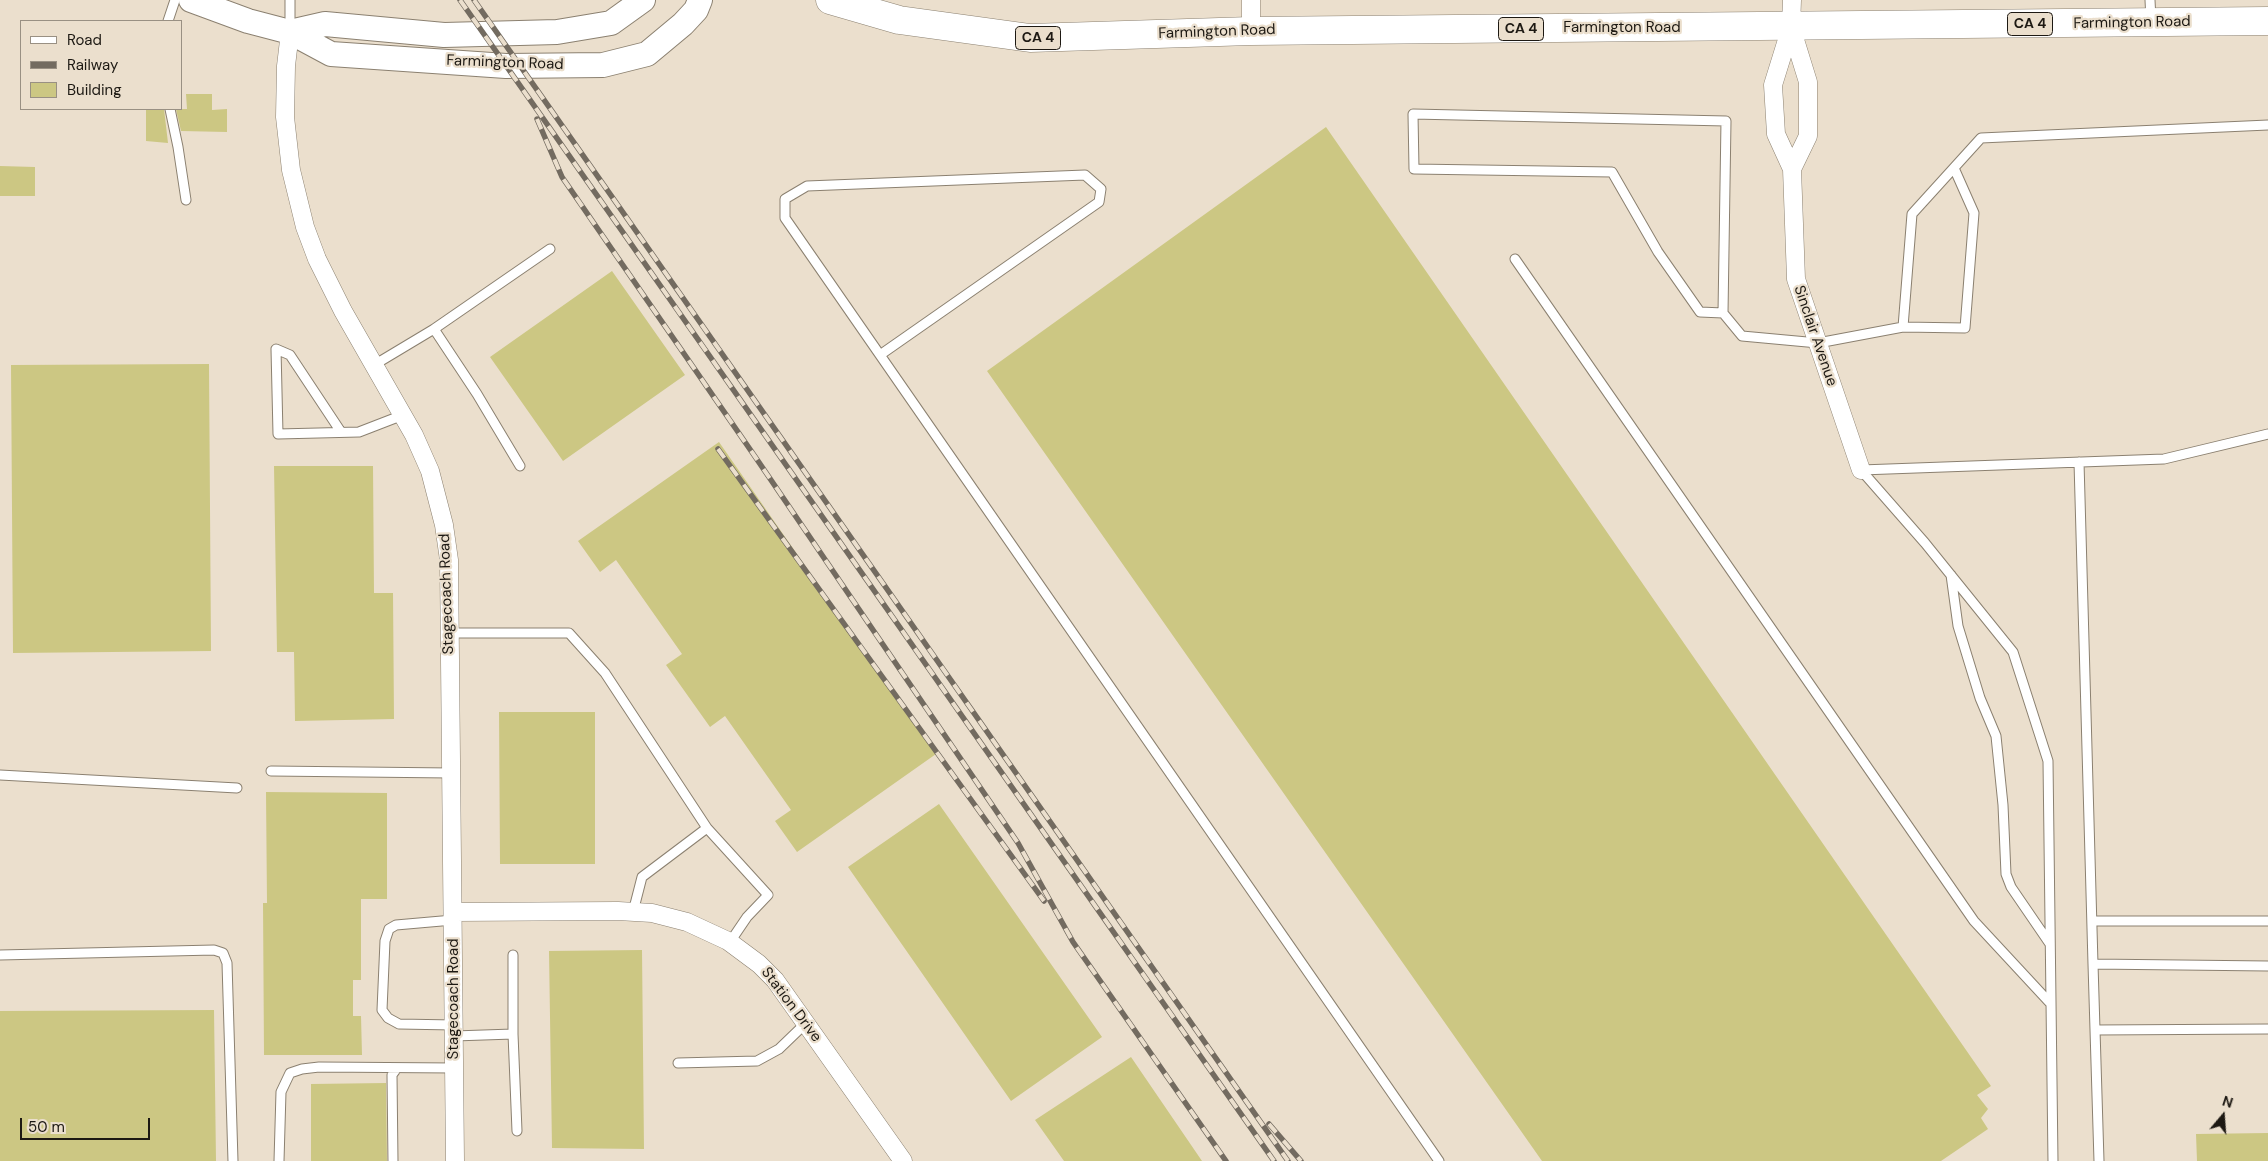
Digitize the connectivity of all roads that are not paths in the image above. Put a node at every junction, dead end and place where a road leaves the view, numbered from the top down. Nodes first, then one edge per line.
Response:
1 (175, 0) edge
2 (191, 0) edge
3 (290, 0) edge
4 (643, 0) edge
5 (700, 0) edge
6 (830, 0) edge
7 (1251, 0) edge
8 (1792, 0) edge
9 (2150, 11) edge
10 (168, 20) edge
11 (2268, 21) edge
12 (1791, 27) junction
13 (1251, 31) junction
14 (290, 32) junction
15 (170, 110) edge
16 (2268, 125) edge
17 (1954, 168) junction
18 (1792, 169) junction
19 (186, 200) dead end
20 (550, 250) dead end
21 (1515, 259) dead end
22 (1723, 313) junction
23 (1904, 327) junction
24 (434, 329) junction
25 (1818, 343) junction
26 (880, 355) junction
27 (374, 365) junction
28 (402, 415) junction
29 (340, 432) junction
30 (2268, 434) edge
31 (2079, 462) junction
32 (520, 466) dead end
33 (1861, 470) junction
34 (1951, 575) junction
35 (450, 633) junction
36 (271, 771) dead end
37 (452, 773) junction
38 (0, 775) edge
39 (237, 788) dead end
40 (707, 828) junction
41 (634, 912) junction
42 (453, 916) junction
43 (2268, 920) edge
44 (2093, 922) junction
45 (730, 942) junction
46 (2050, 944) junction
47 (0, 955) edge
48 (513, 955) dead end
49 (2093, 964) junction
50 (2268, 966) edge
51 (2051, 1004) junction
52 (806, 1022) junction
53 (454, 1030) junction
54 (2095, 1030) junction
55 (2268, 1030) edge
56 (512, 1034) junction
57 (678, 1063) dead end
58 (397, 1068) junction
59 (454, 1068) junction
60 (517, 1130) dead end
61 (233, 1161) edge
62 (279, 1161) edge
63 (393, 1161) edge
64 (455, 1161) edge
65 (903, 1161) edge
66 (1438, 1161) edge
67 (2053, 1161) edge
68 (2099, 1161) edge

1 - 10 lane
2 - 14 main road, Farmington Road
3 - 14 lane
4 - 14 main road, Farmington Road
5 - 14 main road, Farmington Road
6 - 13 main road, Farmington Road / CA 4
7 - 13 street
8 - 12 street
9 - 11 main road, Farmington Road / CA 4
9 - 12 main road, Farmington Road / CA 4
12 - 13 main road, Farmington Road / CA 4
12 - 18 street, Sinclair Avenue
12 - 18 street, Sinclair Avenue
14 - 27 street, Stagecoach Road
15 - 19 lane
16 - 17 lane
17 - 23 lane
17 - 23 lane
18 - 25 street, Sinclair Avenue
20 - 24 lane
21 - 51 lane
22 - 22 lane
22 - 25 lane
23 - 25 lane
24 - 27 lane
24 - 32 lane
25 - 33 street, Sinclair Avenue
26 - 26 lane
26 - 66 lane
27 - 28 street, Stagecoach Road
28 - 29 lane
28 - 35 street, Stagecoach Road
29 - 29 lane
30 - 31 lane
31 - 33 lane
31 - 44 lane
33 - 34 lane
34 - 46 lane
34 - 46 lane
35 - 37 street, Stagecoach Road
35 - 40 lane
36 - 37 lane
37 - 42 street, Stagecoach Road
38 - 39 lane
40 - 41 lane
40 - 45 lane
41 - 42 street, Station Drive
41 - 45 street, Station Drive
42 - 53 street, Stagecoach Road
42 - 53 lane
43 - 44 lane
44 - 49 lane
45 - 52 street, Station Drive
46 - 51 lane
47 - 61 lane
48 - 56 lane
49 - 50 lane
49 - 54 lane
51 - 67 lane
52 - 57 lane
52 - 65 street, Station Drive
53 - 56 lane
53 - 59 street, Stagecoach Road
54 - 55 lane
54 - 68 lane
56 - 60 lane
58 - 59 lane
58 - 62 lane
58 - 63 lane
59 - 64 street, Stagecoach Road

